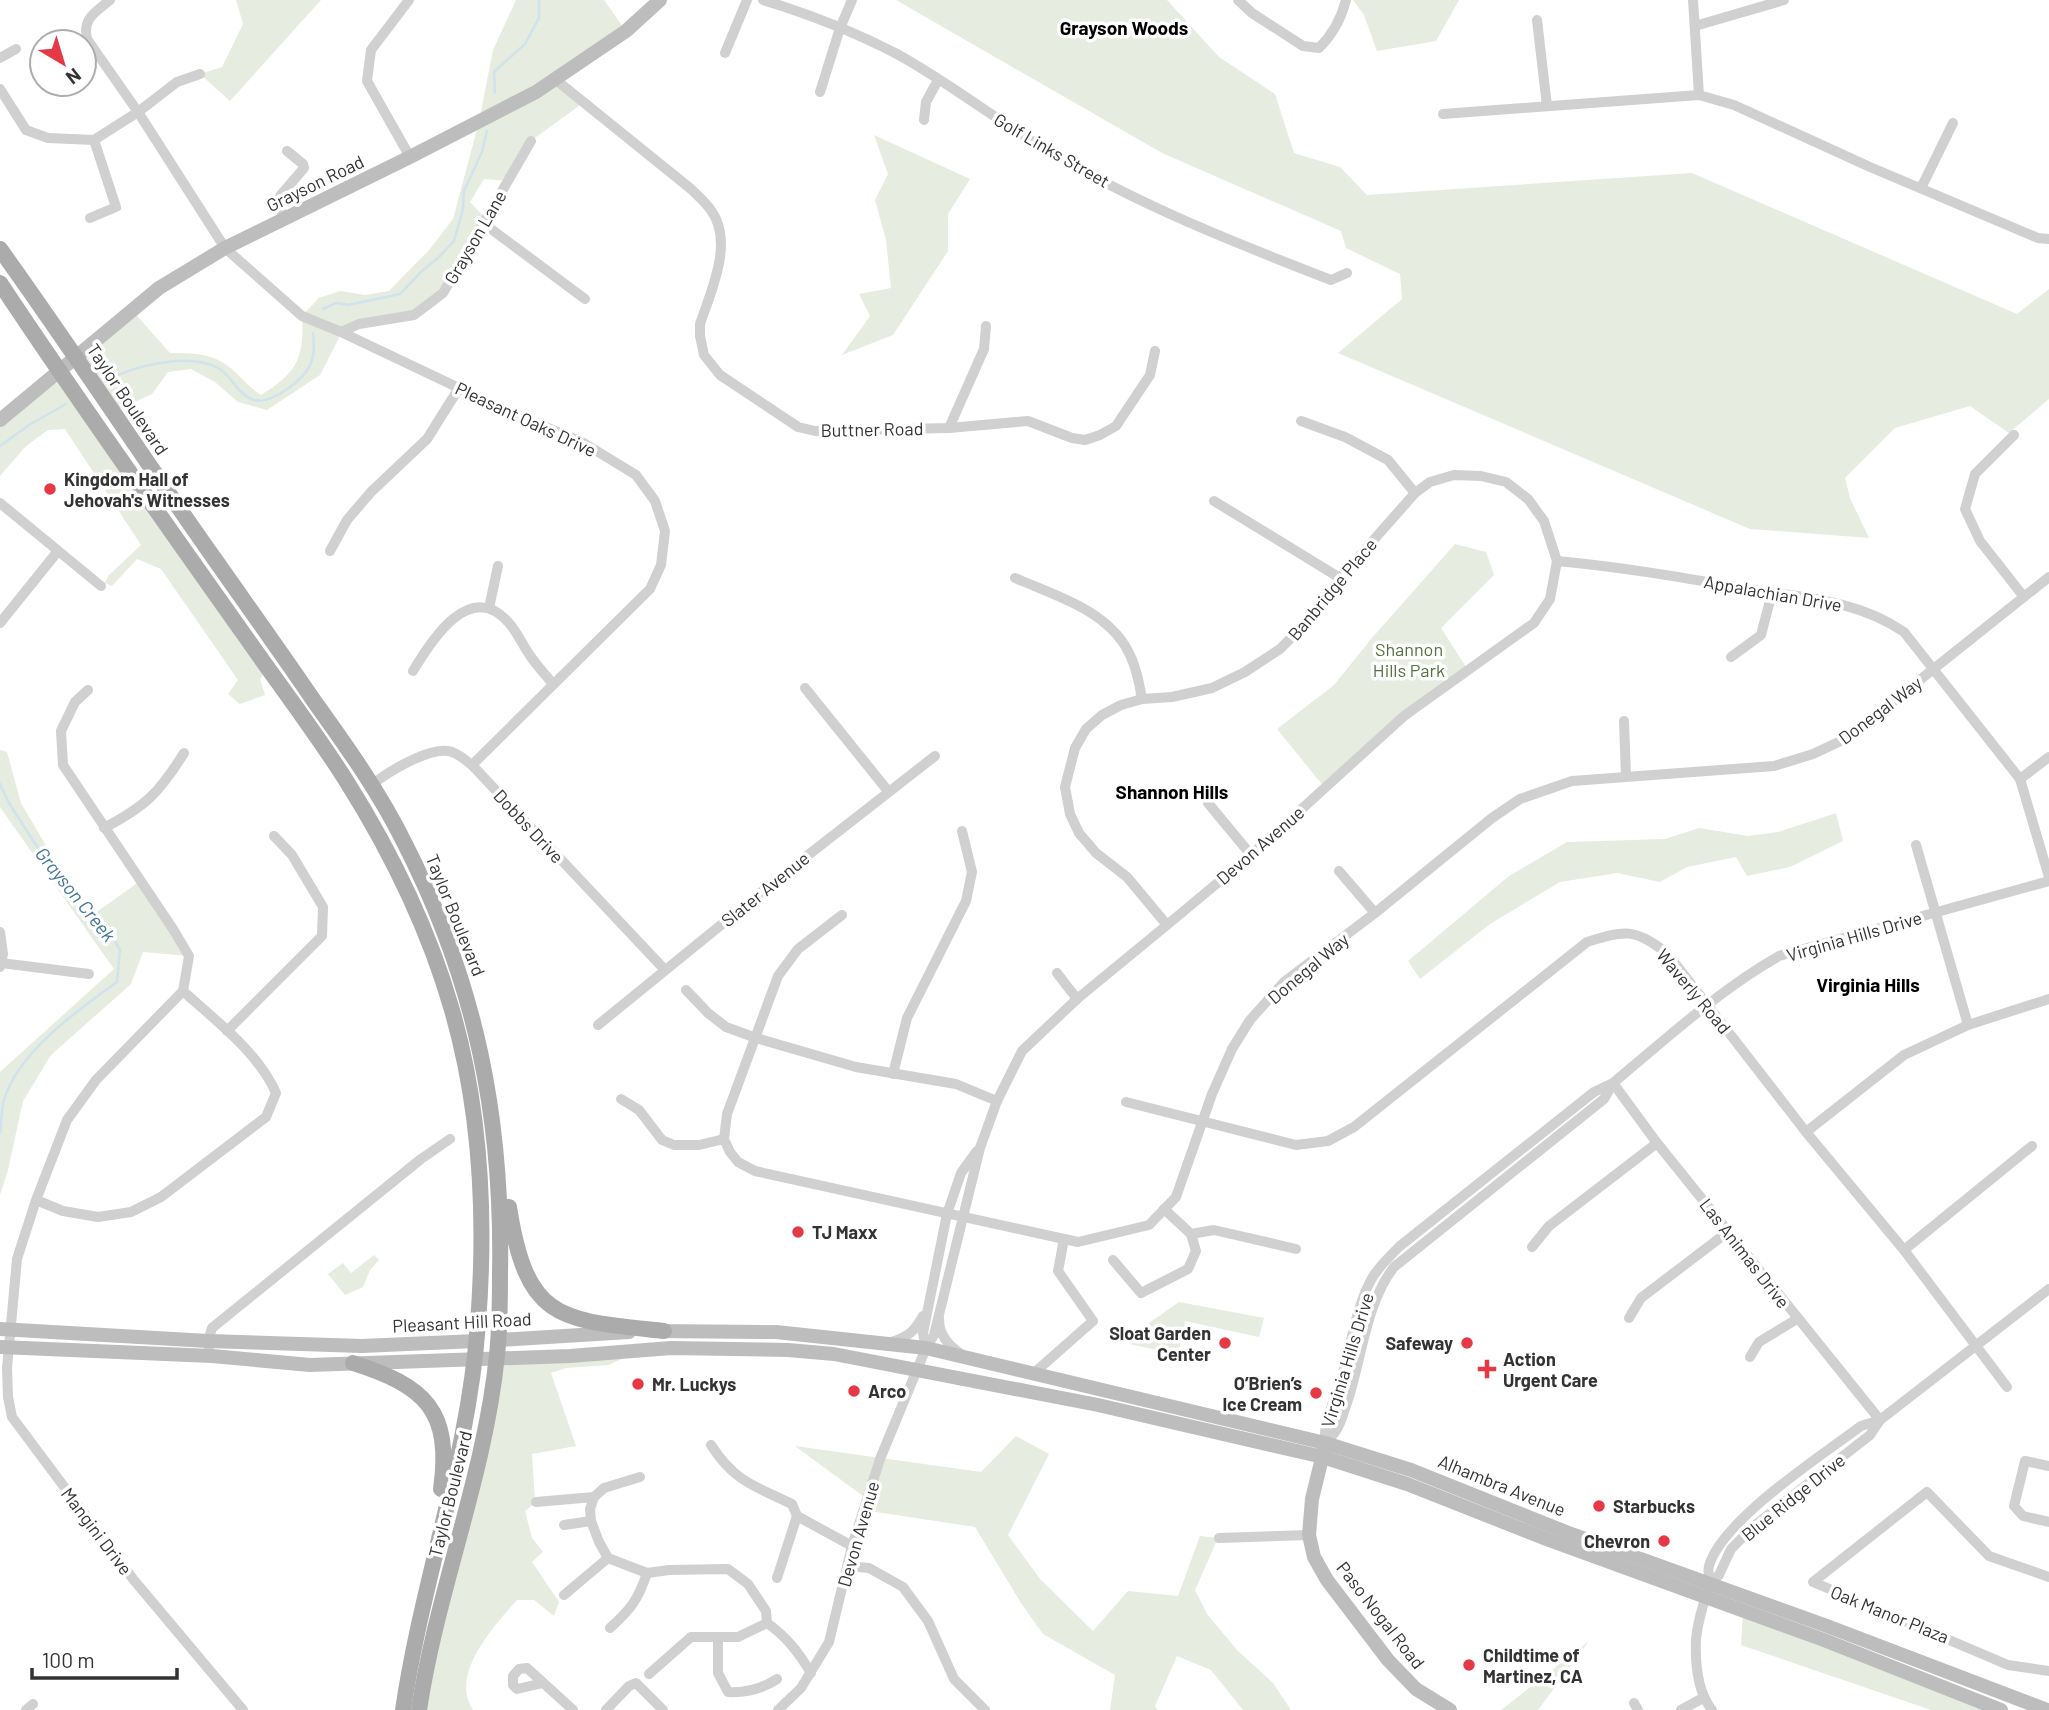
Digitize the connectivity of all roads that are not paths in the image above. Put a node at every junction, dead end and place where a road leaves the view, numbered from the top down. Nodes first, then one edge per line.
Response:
1 (110, 0) edge
2 (409, 0) edge
3 (660, 0) edge
4 (747, 0) edge
5 (763, 0) edge
6 (852, 0) edge
7 (1238, 0) edge
8 (1346, 0) edge
9 (1693, 0) edge
10 (1784, 0) edge
11 (1537, 20) dead end
12 (1695, 26) junction
13 (840, 28) junction
14 (16, 49) dead end
15 (725, 53) dead end
16 (0, 58) edge
17 (200, 74) dead end
18 (556, 80) junction
19 (937, 80) junction
20 (0, 89) edge
21 (820, 92) dead end
22 (1699, 95) junction
23 (1547, 106) junction
24 (138, 112) junction
25 (1443, 114) dead end
26 (925, 120) dead end
27 (1953, 123) dead end
28 (94, 140) junction
29 (531, 141) dead end
30 (287, 151) dead end
31 (410, 158) junction
32 (1921, 188) junction
33 (90, 218) dead end
34 (284, 219) junction
35 (483, 223) junction
36 (2049, 239) edge
37 (0, 248) edge
38 (225, 248) junction
39 (1347, 273) dead end
40 (0, 283) edge
41 (585, 299) dead end
42 (986, 326) dead end
43 (341, 332) junction
44 (1155, 351) dead end
45 (78, 358) junction
46 (60, 371) junction
47 (459, 388) junction
48 (0, 420) edge
49 (1301, 421) dead end
50 (949, 428) junction
51 (2014, 435) dead end
52 (1415, 493) junction
53 (1214, 501) dead end
54 (0, 503) edge
55 (58, 551) junction
56 (330, 551) dead end
57 (1557, 561) junction
58 (498, 566) dead end
59 (2049, 577) edge
60 (1015, 578) dead end
61 (1340, 578) junction
62 (101, 586) dead end
63 (1772, 593) junction
64 (2024, 597) junction
65 (489, 608) junction
66 (0, 623) edge
67 (1731, 657) dead end
68 (1934, 669) junction
69 (413, 671) dead end
70 (553, 684) junction
71 (805, 688) dead end
72 (88, 690) dead end
73 (1142, 699) junction
74 (1624, 720) dead end
75 (184, 753) dead end
76 (935, 756) dead end
77 (2049, 757) edge
78 (472, 765) junction
79 (1626, 776) junction
80 (2020, 779) junction
81 (372, 785) junction
82 (888, 792) junction
83 (1208, 803) dead end
84 (104, 828) junction
85 (962, 831) dead end
86 (274, 836) dead end
87 (1916, 845) dead end
88 (1251, 855) junction
89 (1339, 871) dead end
90 (2049, 879) edge
91 (1375, 913) junction
92 (1934, 914) junction
93 (842, 915) dead end
94 (1167, 925) junction
95 (0, 932) edge
96 (0, 965) edge
97 (665, 970) junction
98 (1057, 973) dead end
99 (89, 974) dead end
100 (686, 990) dead end
101 (183, 991) junction
102 (1077, 999) junction
103 (2049, 999) edge
104 (1708, 1005) junction
105 (598, 1025) dead end
106 (1968, 1025) junction
107 (227, 1031) junction
108 (756, 1038) junction
109 (893, 1074) junction
110 (1613, 1083) junction
111 (621, 1099) dead end
112 (997, 1101) junction
113 (1126, 1102) dead end
114 (1203, 1122) junction
115 (1806, 1132) junction
116 (450, 1139) dead end
117 (496, 1139) junction
118 (724, 1139) junction
119 (1657, 1143) junction
120 (2032, 1146) dead end
121 (980, 1148) junction
122 (36, 1200) junction
123 (1164, 1209) junction
124 (947, 1214) junction
125 (964, 1218) junction
126 (1729, 1231) junction
127 (1191, 1234) junction
128 (1064, 1239) junction
129 (1532, 1247) dead end
130 (1296, 1249) dead end
131 (1904, 1250) junction
132 (1113, 1260) dead end
133 (2049, 1289) edge
134 (933, 1310) junction
135 (1629, 1318) dead end
136 (1797, 1319) junction
137 (5, 1329) edge
138 (664, 1331) junction
139 (498, 1340) junction
140 (208, 1341) junction
141 (476, 1341) junction
142 (888, 1342) junction
143 (1977, 1346) junction
144 (5, 1348) edge
145 (926, 1348) junction
146 (212, 1356) junction
147 (963, 1356) junction
148 (1750, 1357) dead end
149 (497, 1358) junction
150 (475, 1361) junction
151 (353, 1363) junction
152 (918, 1371) junction
153 (1034, 1373) junction
154 (2007, 1387) dead end
155 (1880, 1420) junction
156 (711, 1445) dead end
157 (1324, 1450) junction
158 (2049, 1466) edge
159 (640, 1477) dead end
160 (594, 1497) junction
161 (536, 1503) dead end
162 (797, 1516) junction
163 (590, 1521) junction
164 (2049, 1521) edge
165 (564, 1525) dead end
166 (1309, 1535) junction
167 (1219, 1538) dead end
168 (852, 1545) junction
169 (437, 1546) junction
170 (608, 1558) junction
171 (848, 1566) junction
172 (647, 1573) junction
173 (2049, 1577) edge
174 (777, 1578) dead end
175 (1710, 1583) junction
176 (565, 1595) dead end
177 (1705, 1598) junction
178 (767, 1623) junction
179 (610, 1628) dead end
180 (718, 1638) junction
181 (2049, 1671) edge
182 (811, 1673) junction
183 (649, 1674) dead end
184 (777, 1679) dead end
185 (543, 1682) dead end
186 (1703, 1698) junction
187 (243, 1710) edge
188 (403, 1710) edge
189 (419, 1710) edge
190 (573, 1710) edge
191 (606, 1710) edge
192 (663, 1710) edge
193 (778, 1710) edge
194 (985, 1710) edge
195 (1450, 1710) edge
196 (1681, 1710) edge
197 (1712, 1710) edge
198 (2001, 1710) edge
199 (2048, 1710) edge

1 - 24 street
2 - 31 street
3 - 18 main road, Grayson Road
4 - 15 street
5 - 13 street, Golf Links Street
6 - 13 street
7 - 8 street
9 - 12 street
10 - 12 street
11 - 23 street
12 - 22 street
13 - 19 street, Golf Links Street
13 - 21 street
14 - 16 street
17 - 24 street
18 - 31 main road, Grayson Road
18 - 50 street, Buttner Road
19 - 26 street
19 - 39 street, Golf Links Street
20 - 28 street
22 - 23 street
22 - 32 street
23 - 25 street
24 - 28 street
24 - 38 street
27 - 32 street
28 - 33 street
29 - 35 street, Grayson Lane
30 - 34 street
31 - 34 main road, Grayson Road
32 - 36 street
34 - 38 main road, Grayson Road
35 - 41 street
35 - 43 street, Grayson Lane
37 - 45 main road, Taylor Boulevard
38 - 43 street
38 - 45 main road, Grayson Road
40 - 46 main road, Taylor Boulevard
42 - 50 street
43 - 47 street, Pleasant Oaks Drive
44 - 50 street, Buttner Road
45 - 46 main road, Grayson Road
45 - 81 main road, Taylor Boulevard
46 - 48 main road, Grayson Road
46 - 141 main road, Taylor Boulevard
47 - 56 street
47 - 70 street, Pleasant Oaks Drive
49 - 52 street
51 - 64 street
52 - 57 street, Banbridge Place
52 - 61 street, Banbridge Place
53 - 61 street
54 - 55 street
55 - 62 street
55 - 66 street
57 - 63 street, Appalachian Drive
57 - 88 street, Devon Avenue
58 - 65 street
59 - 64 street, Donegal Way
60 - 73 street
61 - 73 street, Banbridge Place
63 - 67 street
63 - 68 street, Appalachian Drive
64 - 68 street, Donegal Way
65 - 69 street
65 - 70 street
68 - 79 street, Donegal Way
68 - 80 street, Appalachian Drive
70 - 78 street, Pleasant Oaks Drive
71 - 82 street
72 - 84 street
73 - 94 street, Banbridge Place
74 - 79 street
75 - 84 street
76 - 82 street, Slater Avenue
77 - 80 street
78 - 81 street, Dobbs Drive
78 - 97 street, Dobbs Drive
79 - 91 street, Donegal Way
80 - 90 street, Appalachian Drive
81 - 117 main road, Taylor Boulevard
82 - 97 street, Slater Avenue
83 - 88 street
84 - 101 street
85 - 109 street
86 - 107 street
87 - 92 street
88 - 94 street, Devon Avenue
89 - 91 street
90 - 92 street, Virginia Hills Drive
91 - 114 street, Donegal Way
92 - 104 street, Virginia Hills Drive
92 - 106 street
93 - 108 street
94 - 102 street, Devon Avenue
95 - 96 street
96 - 99 street
97 - 105 street, Slater Avenue
98 - 102 street
100 - 108 street
101 - 107 street
101 - 122 street, Mangini Drive
102 - 112 street, Devon Avenue
103 - 106 street
104 - 110 street, Virginia Hills Drive
104 - 114 street, Waverly Road
104 - 115 street, Waverly Road
106 - 115 street
107 - 122 street
108 - 109 street
108 - 118 street
109 - 112 street
110 - 119 street, Las Animas Drive
110 - 157 street, Virginia Hills Drive
111 - 118 street
112 - 121 street, Devon Avenue
113 - 114 street, Waverly Road
114 - 123 street, Donegal Way
115 - 131 street, Waverly Road
116 - 140 street
117 - 138 main road
117 - 139 main road, Taylor Boulevard
118 - 124 street, Donegal Way
119 - 126 street, Las Animas Drive
119 - 129 street
120 - 131 street
121 - 124 street, Devon Avenue
121 - 125 street, Devon Avenue
122 - 137 street, Mangini Drive
123 - 127 street
123 - 128 street, Donegal Way
124 - 125 street, Donegal Way
124 - 134 street, Devon Avenue
125 - 128 street, Donegal Way
125 - 134 street, Devon Avenue
126 - 135 street
126 - 136 street, Las Animas Drive
127 - 130 street
127 - 132 street
128 - 153 street
131 - 143 street, Waverly Road
133 - 143 street, Blue Ridge Drive
134 - 142 street, Devon Avenue
134 - 145 street, Devon Avenue
134 - 147 street, Devon Avenue
136 - 148 street
136 - 155 street, Las Animas Drive
137 - 140 main road, Pleasant Hill Road
137 - 144 street, Mangini Drive
138 - 139 main road, Pleasant Hill Road
138 - 142 main road, Pleasant Hill Road
139 - 141 main road, Pleasant Hill Road
139 - 149 main road, Taylor Boulevard
140 - 141 main road, Pleasant Hill Road
140 - 146 street
141 - 150 main road, Taylor Boulevard
142 - 145 main road, Pleasant Hill Road
143 - 154 street, Waverly Road
143 - 155 street, Blue Ridge Drive
144 - 146 main road, Pleasant Hill Road
144 - 187 street, Mangini Drive
145 - 147 main road, Alhambra Avenue
145 - 152 street, Devon Avenue
146 - 151 main road, Pleasant Hill Road
147 - 153 main road, Alhambra Avenue
149 - 150 main road, Pleasant Hill Road
149 - 152 main road, Pleasant Hill Road
149 - 189 main road, Taylor Boulevard
150 - 151 main road, Pleasant Hill Road
150 - 169 main road, Taylor Boulevard
151 - 169 main road
152 - 157 main road, Alhambra Avenue
152 - 168 street, Devon Avenue
153 - 157 main road, Alhambra Avenue
155 - 175 street, Blue Ridge Drive
156 - 162 street
157 - 166 main road, Paso Nogal Road
157 - 175 main road, Alhambra Avenue
157 - 177 main road, Alhambra Avenue
158 - 164 street
159 - 160 street
160 - 161 street
160 - 163 street
162 - 168 street
162 - 174 street
163 - 165 street
163 - 170 street
166 - 167 street
166 - 195 main road, Paso Nogal Road
168 - 171 street, Devon Avenue
169 - 188 main road, Taylor Boulevard
170 - 172 street
170 - 176 street
171 - 182 street, Devon Avenue
171 - 194 street
172 - 178 street
172 - 179 street
173 - 181 street, Oak Manor Plaza
175 - 177 street, Blue Ridge Drive
175 - 199 main road, Alhambra Avenue
177 - 186 street, Blue Ridge Drive
177 - 198 main road, Alhambra Avenue
178 - 180 street
178 - 182 street
180 - 183 street
180 - 184 street
182 - 193 street, Devon Avenue
185 - 190 street
186 - 196 street
186 - 197 street
191 - 192 street

